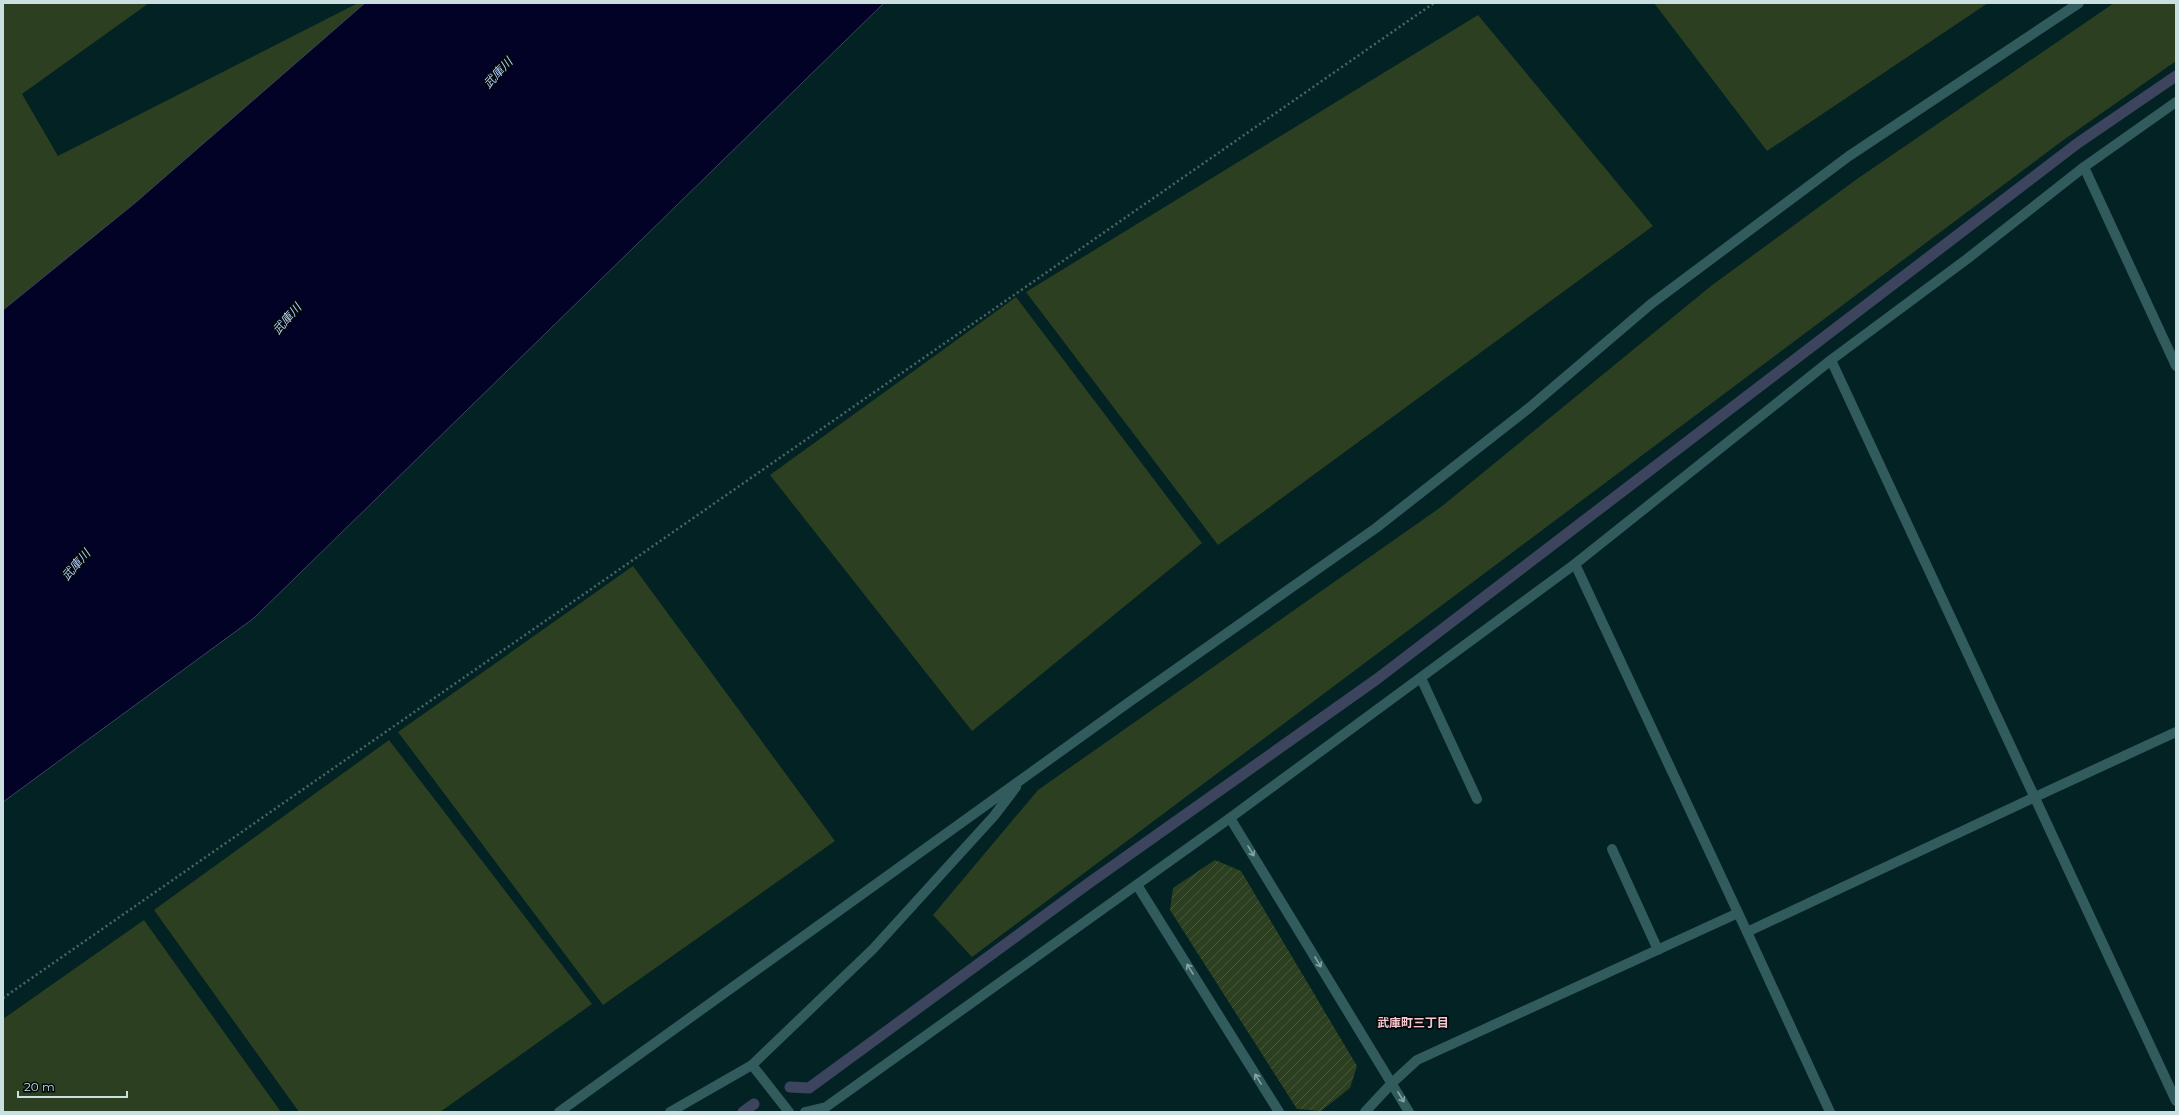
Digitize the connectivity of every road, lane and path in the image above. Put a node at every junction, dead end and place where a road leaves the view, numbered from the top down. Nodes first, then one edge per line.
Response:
1 (1434, 3) edge
2 (2079, 3) edge
3 (2176, 102) edge
4 (2084, 167) junction
5 (2175, 359) edge
6 (1831, 360) junction
7 (1575, 564) junction
8 (1421, 678) junction
9 (2176, 732) edge
10 (1024, 778) junction
11 (2035, 796) junction
12 (1477, 799) dead end
13 (1230, 818) junction
14 (1612, 849) dead end
15 (1137, 885) junction
16 (1738, 913) junction
17 (1747, 932) junction
18 (1658, 950) junction
19 (3, 998) edge
20 (752, 1064) junction
21 (1392, 1083) junction
22 (2176, 1101) edge
23 (559, 1112) edge
24 (670, 1112) edge
25 (789, 1112) edge
26 (805, 1112) edge
27 (1279, 1112) edge
28 (1365, 1112) edge
29 (1409, 1112) edge
30 (1830, 1112) edge

1 - 19 path
2 - 10 street
3 - 4 street
4 - 5 street
4 - 6 street
6 - 7 street
6 - 11 street
7 - 8 street
7 - 16 street
8 - 12 street
8 - 13 street
9 - 11 street
10 - 20 street
10 - 23 street
11 - 17 street
11 - 22 street
13 - 15 street
13 -> 21 street
14 - 18 street
15 - 26 street
27 -> 15 street
16 - 17 street
16 - 18 street
17 - 30 street
18 - 21 street
20 - 24 street
20 - 25 street
21 - 28 street
21 -> 29 street

